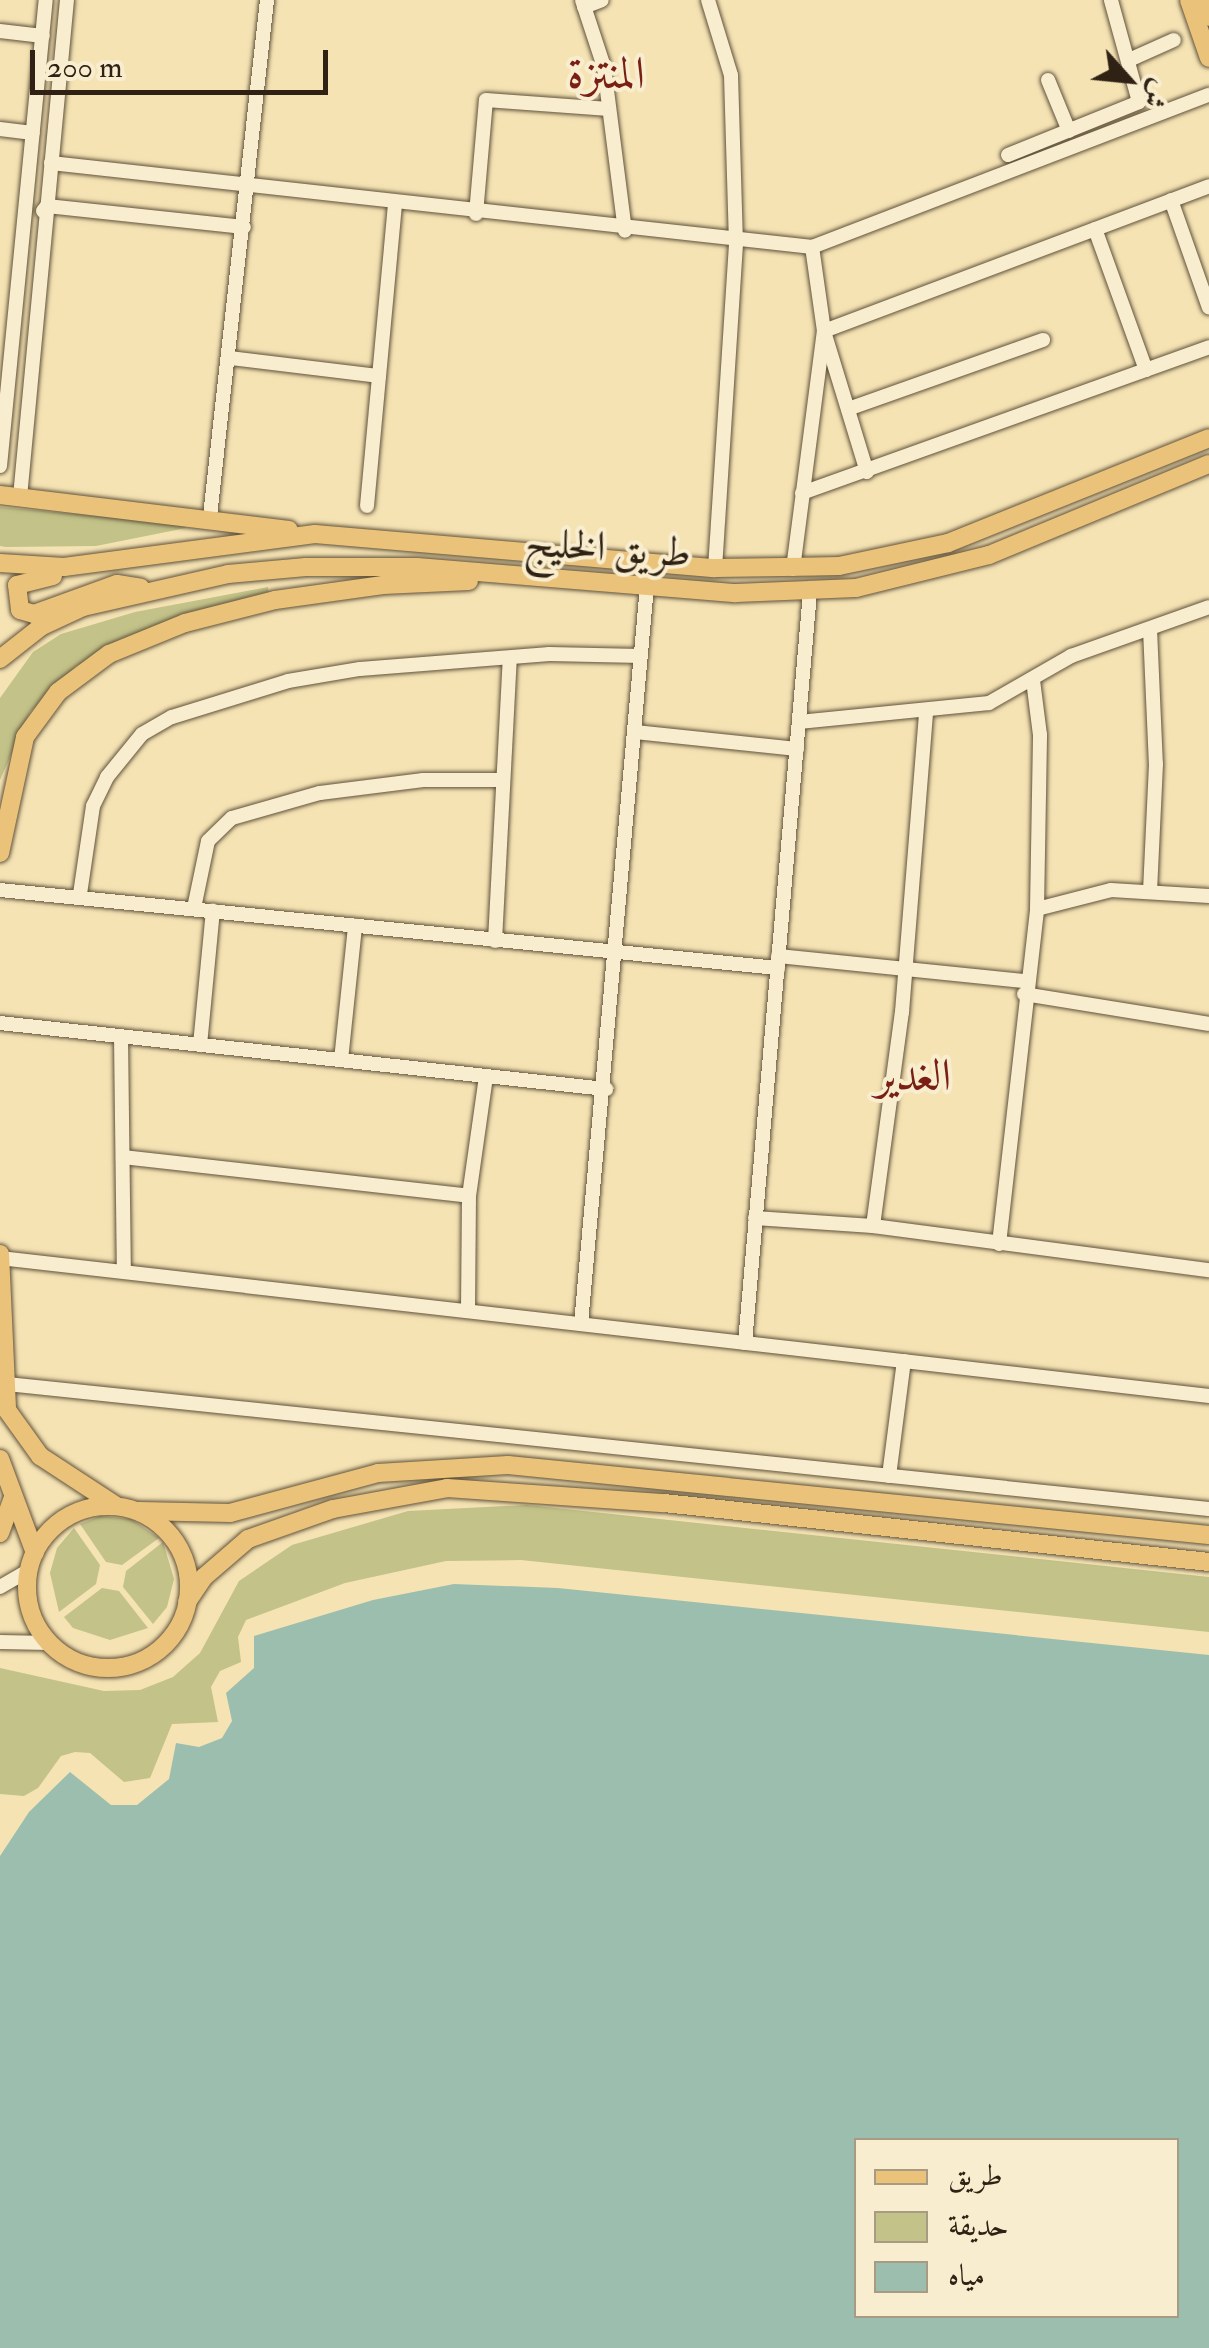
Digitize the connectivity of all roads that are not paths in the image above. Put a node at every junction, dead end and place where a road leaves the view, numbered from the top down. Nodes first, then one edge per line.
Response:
1 (46, 0) edge
2 (66, 0) edge
3 (268, 0) edge
4 (602, 0) edge
5 (708, 0) edge
6 (1110, 0) edge
7 (1188, 0) edge
8 (1202, 0) edge
9 (583, 3) edge
10 (1209, 16) edge
11 (0, 31) edge
12 (43, 36) junction
13 (1174, 40) dead end
14 (1209, 58) edge
15 (1129, 60) junction
16 (1048, 80) dead end
17 (1209, 95) edge
18 (609, 109) junction
19 (0, 129) edge
20 (1069, 131) junction
21 (33, 134) junction
22 (1008, 155) dead end
23 (52, 162) junction
24 (248, 186) junction
25 (1209, 186) edge
26 (1171, 200) junction
27 (395, 205) junction
28 (47, 206) junction
29 (476, 214) junction
30 (244, 227) junction
31 (1095, 229) junction
32 (625, 231) junction
33 (23, 237) junction
34 (736, 244) junction
35 (812, 247) junction
36 (1209, 308) edge
37 (824, 330) junction
38 (1043, 340) dead end
39 (1209, 347) edge
40 (230, 358) junction
41 (1146, 370) junction
42 (379, 376) junction
43 (4, 385) edge
44 (848, 409) junction
45 (1209, 438) edge
46 (1209, 464) edge
47 (0, 466) edge
48 (867, 472) junction
49 (802, 492) junction
50 (0, 495) edge
51 (20, 497) junction
52 (367, 506) dead end
53 (210, 516) junction
54 (314, 534) junction
55 (146, 556) junction
56 (0, 564) edge
57 (714, 568) junction
58 (793, 569) junction
59 (544, 580) junction
60 (647, 586) junction
61 (150, 589) junction
62 (810, 593) junction
63 (1209, 607) edge
64 (1150, 628) junction
65 (641, 656) junction
66 (510, 658) junction
67 (0, 659) edge
68 (1033, 680) junction
69 (926, 712) junction
70 (799, 722) junction
71 (635, 732) junction
72 (796, 749) junction
73 (503, 780) junction
74 (0, 853) edge
75 (1150, 889) junction
76 (0, 890) edge
77 (80, 894) junction
78 (1209, 896) edge
79 (194, 908) junction
80 (1037, 909) junction
81 (213, 911) junction
82 (355, 926) junction
83 (495, 941) junction
84 (616, 953) junction
85 (778, 962) junction
86 (905, 970) junction
87 (1024, 988) junction
88 (0, 1023) edge
89 (1209, 1024) edge
90 (121, 1036) junction
91 (200, 1045) junction
92 (341, 1060) junction
93 (486, 1076) junction
94 (606, 1090) junction
95 (123, 1157) junction
96 (470, 1196) junction
97 (756, 1218) junction
98 (873, 1226) junction
99 (999, 1244) junction
100 (0, 1256) edge
101 (124, 1269) junction
102 (1209, 1270) edge
103 (468, 1310) junction
104 (581, 1324) junction
105 (745, 1343) junction
106 (904, 1361) junction
107 (7, 1384) junction
108 (1209, 1396) edge
109 (0, 1459) edge
110 (890, 1476) junction
111 (13, 1498) junction
112 (116, 1506) junction
113 (1209, 1509) edge
114 (138, 1511) junction
115 (0, 1534) edge
116 (1209, 1535) edge
117 (31, 1562) junction
118 (1209, 1562) edge
119 (0, 1587) edge
120 (187, 1602) junction
121 (0, 1642) edge
122 (49, 1644) junction

1 - 12 street
2 - 23 street
3 - 24 street
4 - 9 street
5 - 34 street
6 - 15 street
7 - 14 main road
8 - 10 main road
9 - 18 street
11 - 12 street
12 - 21 street
13 - 15 street
15 - 20 street
16 - 20 street
17 - 35 street
18 - 29 street
18 - 32 street
19 - 21 street
20 - 22 street
21 - 33 street
23 - 24 street
23 - 28 street
24 - 27 street
24 - 30 street
25 - 26 street
26 - 31 street
26 - 36 street
27 - 29 street
27 - 42 street
28 - 30 street
28 - 33 street
28 - 51 street
29 - 32 street
30 - 40 street
31 - 37 street
31 - 41 street
32 - 34 street
33 - 43 street
34 - 35 street
34 - 57 street
35 - 37 street
37 - 44 street
37 - 49 street
38 - 44 street
39 - 41 street
40 - 42 street
40 - 53 street
41 - 48 street
42 - 52 street
43 - 47 street
44 - 48 street
45 - 58 main road, طريق الخليج
46 - 62 main road, طريق الخليج
48 - 49 street
49 - 58 street
50 - 51 main road
51 - 53 main road
53 - 54 main road
54 - 55 main road, طريق الخليج
54 - 57 main road, طريق الخليج
55 - 56 main road, طريق الخليج
55 - 61 main road
57 - 58 main road, طريق الخليج
59 - 60 main road, طريق الخليج
59 - 61 main road, طريق الخليج
59 - 74 main road
60 - 62 main road, طريق الخليج
60 - 65 street
61 - 67 main road, طريق الخليج
62 - 70 street
63 - 64 street
64 - 68 street
64 - 75 street
65 - 66 street
65 - 71 street
66 - 73 street
66 - 77 street
68 - 69 street
68 - 80 street
69 - 70 street
69 - 86 street
70 - 72 street
71 - 72 street
71 - 84 street
72 - 85 street
73 - 79 street
73 - 83 street
75 - 78 street
75 - 80 street
76 - 77 street
77 - 79 street
79 - 81 street
80 - 87 street
81 - 82 street
81 - 91 street
82 - 83 street
82 - 92 street
83 - 84 street
84 - 85 street
84 - 94 street
85 - 86 street
85 - 97 street
86 - 87 street
86 - 98 street
87 - 89 street
87 - 99 street
88 - 90 street
90 - 91 street
90 - 95 street
91 - 92 street
92 - 93 street
93 - 94 street
93 - 96 street
94 - 104 street
95 - 96 street
95 - 101 street
96 - 103 street
97 - 98 street
97 - 105 street
98 - 99 street
99 - 102 street
100 - 101 street
100 - 107 main road
101 - 103 street
103 - 104 street
104 - 105 street
105 - 106 street
106 - 108 street
106 - 110 street
107 - 110 street
107 - 112 main road
109 - 111 main road
110 - 113 street
111 - 115 main road
111 - 117 main road
112 - 114 main road
112 - 117 main road
114 - 116 main road
114 - 120 main road
117 - 119 street
117 - 122 main road
118 - 120 main road
120 - 122 main road
121 - 122 street

